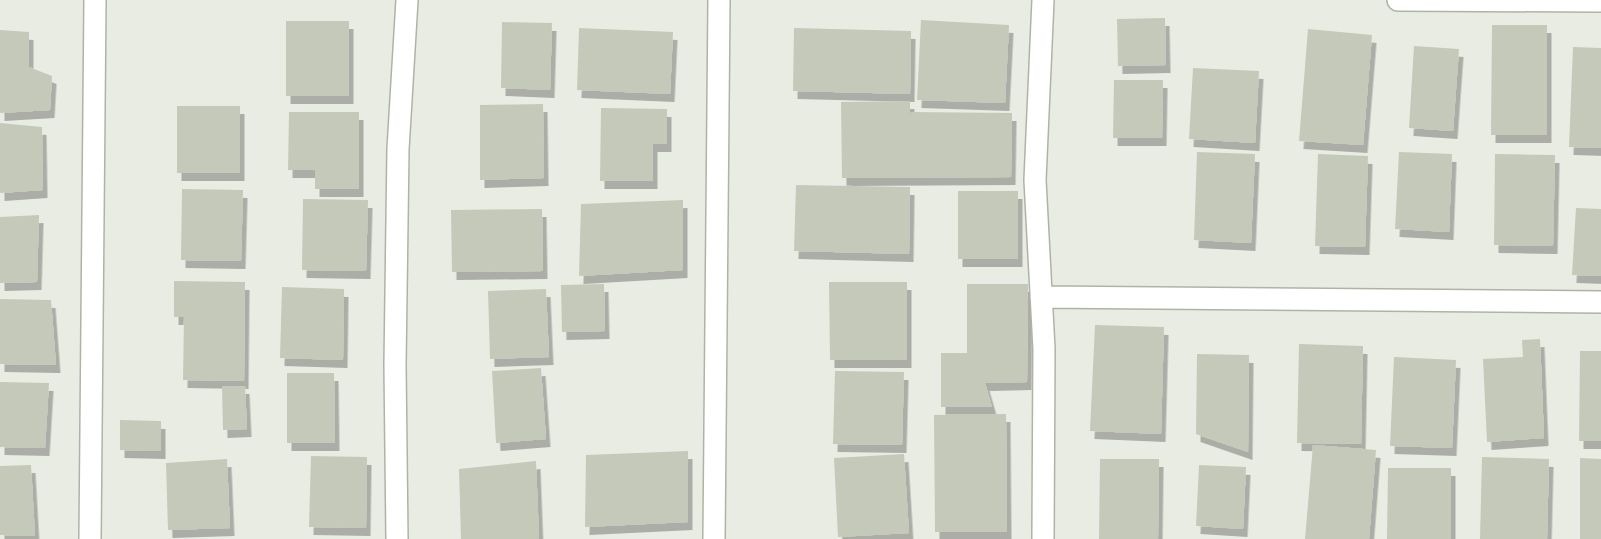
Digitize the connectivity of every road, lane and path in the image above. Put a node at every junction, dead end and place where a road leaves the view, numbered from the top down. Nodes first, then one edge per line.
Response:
1 (95, 0) edge
2 (407, 0) edge
3 (719, 0) edge
4 (1043, 0) edge
5 (1398, 0) edge
6 (1601, 1) edge
7 (1041, 297) junction
8 (1601, 302) edge
9 (90, 539) edge
10 (397, 539) edge
11 (713, 539) edge
12 (1043, 539) edge

1 - 9 street
2 - 10 street
3 - 11 street
4 - 7 street
5 - 6 street
7 - 8 street
7 - 12 street

